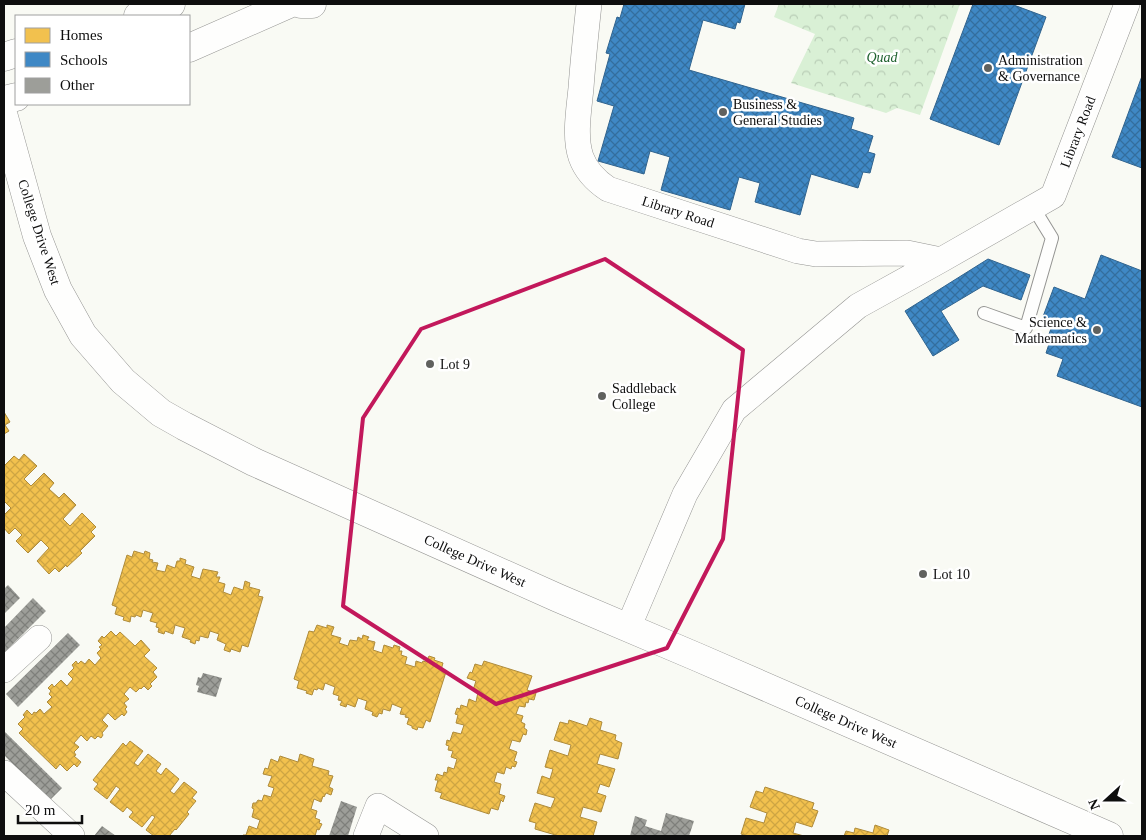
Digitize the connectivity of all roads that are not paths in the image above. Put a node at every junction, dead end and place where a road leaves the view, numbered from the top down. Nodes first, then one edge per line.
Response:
1 (171, 4) edge
2 (289, 4) edge
3 (301, 4) edge
4 (312, 4) edge
5 (589, 4) edge
6 (1127, 4) edge
7 (141, 15) edge
8 (190, 48) edge
9 (4, 117) edge
10 (1033, 207) junction
11 (941, 260) junction
12 (984, 313) dead end
13 (628, 628) junction
14 (39, 638) dead end
15 (4, 670) edge
16 (4, 773) edge
17 (72, 836) edge
18 (366, 836) edge
19 (426, 836) edge
20 (1109, 836) edge

1 - 7 street
2 - 8 street
3 - 4 street
5 - 11 street, Library Road
6 - 10 street, Library Road
9 - 13 street, College Drive West
10 - 11 street, Library Road
10 - 12 lane
11 - 13 street, Library Road
13 - 20 street, College Drive West
14 - 15 street
16 - 17 street
18 - 19 street

